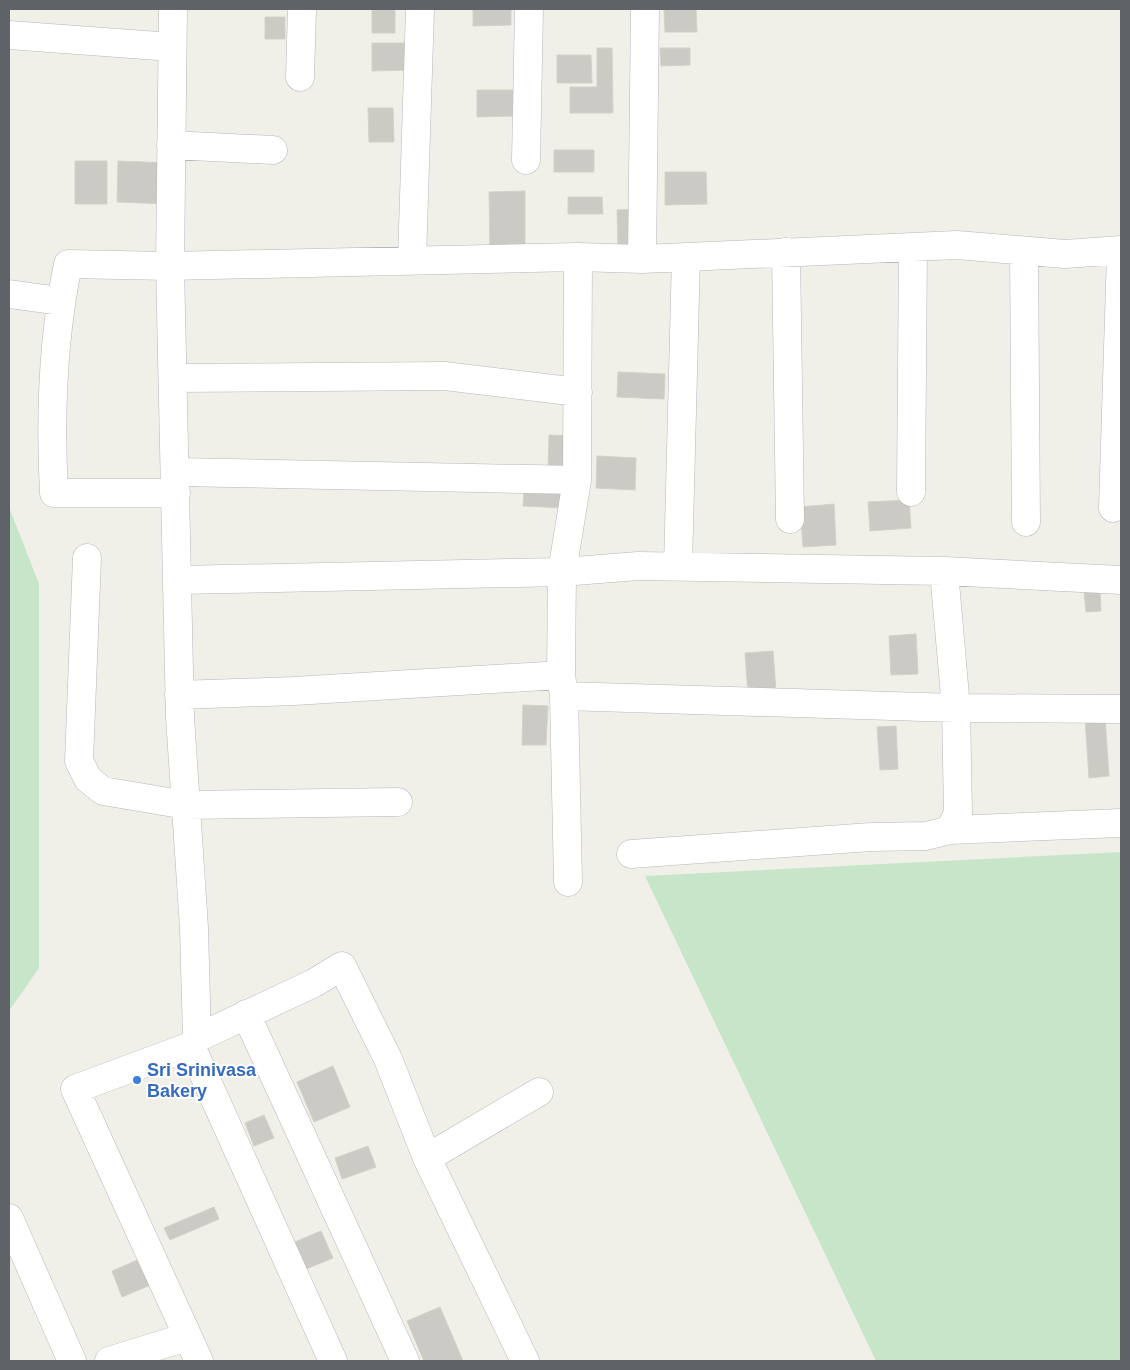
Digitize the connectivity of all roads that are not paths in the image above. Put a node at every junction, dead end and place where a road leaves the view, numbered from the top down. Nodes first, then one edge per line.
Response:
1 (173, 9) edge
2 (302, 9) edge
3 (420, 9) edge
4 (529, 9) edge
5 (645, 9) edge
6 (9, 35) edge
7 (172, 47) junction
8 (300, 77) dead end
9 (171, 145) junction
10 (273, 150) dead end
11 (526, 160) dead end
12 (913, 247) junction
13 (1024, 250) junction
14 (1121, 251) edge
15 (786, 252) junction
16 (578, 257) junction
17 (686, 257) junction
18 (642, 259) junction
19 (412, 260) junction
20 (170, 266) junction
21 (9, 294) edge
22 (60, 301) junction
23 (174, 378) junction
24 (578, 392) junction
25 (577, 480) junction
26 (176, 482) junction
27 (911, 492) dead end
28 (1113, 508) dead end
29 (790, 519) dead end
30 (1026, 522) dead end
31 (86, 558) dead end
32 (678, 566) junction
33 (944, 571) junction
34 (562, 572) junction
35 (178, 580) junction
36 (1121, 580) edge
37 (562, 686) junction
38 (179, 695) junction
39 (956, 708) junction
40 (1121, 709) edge
41 (398, 802) dead end
42 (186, 805) junction
43 (1121, 823) edge
44 (950, 830) junction
45 (631, 854) dead end
46 (568, 882) dead end
47 (246, 1014) junction
48 (194, 1042) junction
49 (539, 1092) dead end
50 (427, 1158) junction
51 (9, 1218) edge
52 (187, 1337) junction
53 (72, 1361) edge
54 (109, 1361) edge
55 (198, 1361) edge
56 (333, 1361) edge
57 (405, 1361) edge
58 (525, 1361) edge

1 - 7 street
2 - 8 street
3 - 19 street
4 - 11 street
5 - 18 street
6 - 7 street
7 - 9 street
9 - 10 street
9 - 20 street
12 - 13 street
12 - 15 street
12 - 27 street
13 - 14 street
13 - 30 street
14 - 28 street
15 - 17 street
15 - 29 street
16 - 18 street
16 - 19 street
16 - 24 street
17 - 18 street
17 - 32 street
19 - 20 street
20 - 22 street
20 - 23 street
21 - 22 street
22 - 26 street
23 - 24 street
23 - 26 street
24 - 25 street
25 - 26 street
25 - 34 street
26 - 35 street
31 - 42 street
32 - 33 street
32 - 34 street
33 - 36 street
33 - 39 street
34 - 35 street
34 - 37 street
35 - 38 street
37 - 38 street
37 - 39 street
37 - 46 street
38 - 42 street
39 - 40 street
39 - 44 street
41 - 42 street
42 - 48 street
43 - 44 street
44 - 45 street
47 - 48 street
47 - 50 street
47 - 57 street
48 - 52 street
48 - 56 street
49 - 50 street
50 - 58 street
51 - 53 street
52 - 54 street
52 - 55 street

